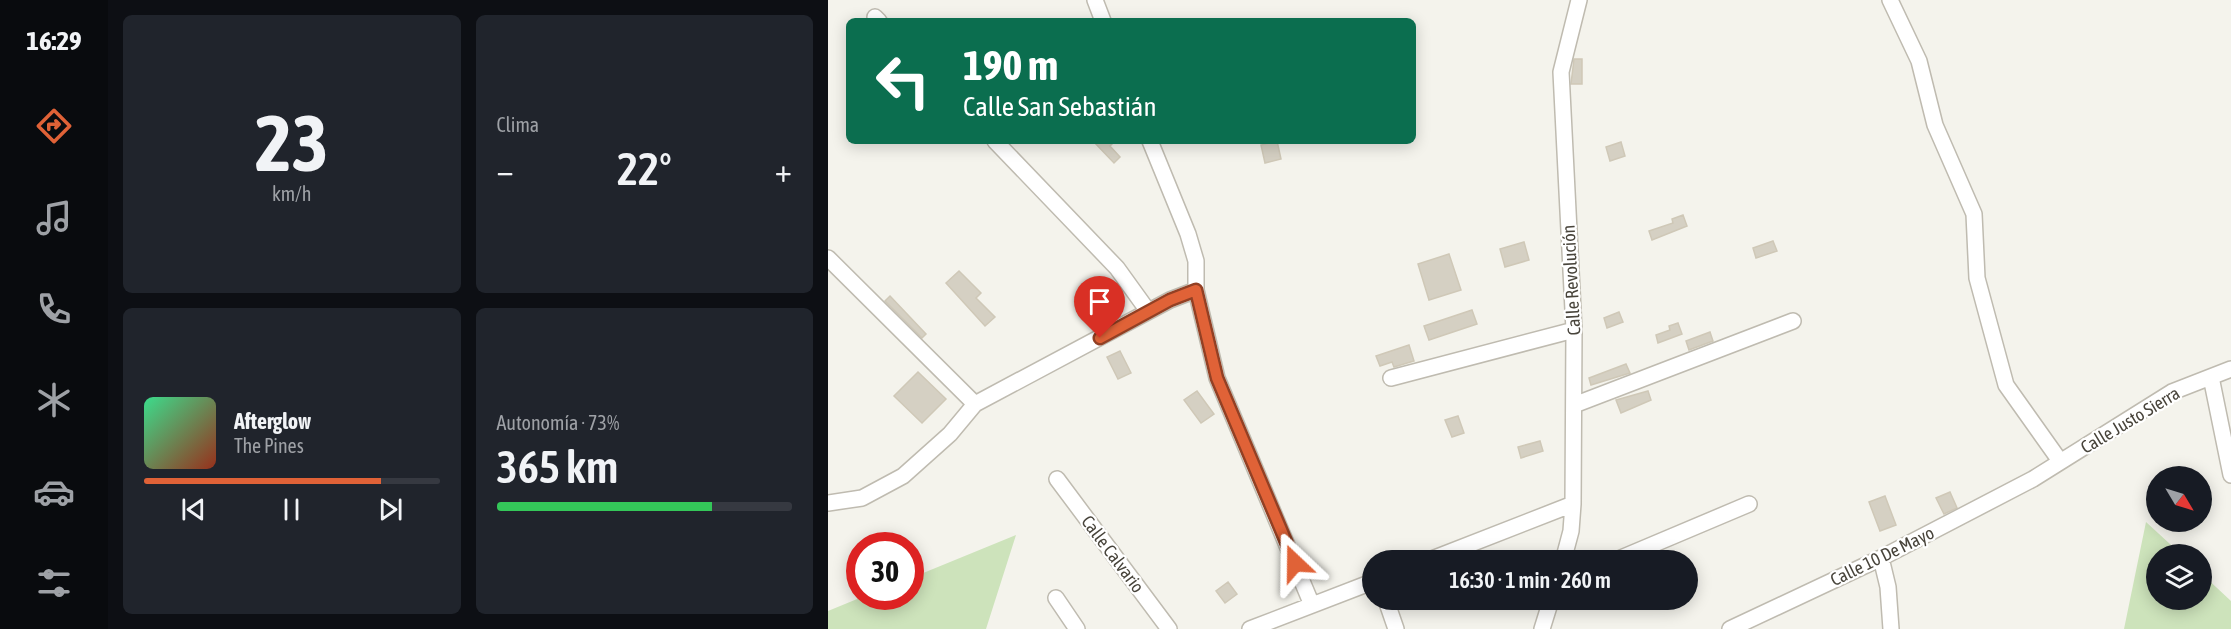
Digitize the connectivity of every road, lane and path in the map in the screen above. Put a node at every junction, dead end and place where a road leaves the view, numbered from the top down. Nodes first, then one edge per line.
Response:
1 (1095, 0) edge
2 (1579, 0) edge
3 (1890, 0) edge
4 (1102, 18) edge
5 (997, 144) edge
6 (1151, 144) edge
7 (828, 258) edge
8 (1196, 290) junction
9 (1148, 311) junction
10 (1793, 321) dead end
11 (1574, 330) junction
12 (2231, 369) edge
13 (2211, 377) junction
14 (1391, 378) dead end
15 (975, 404) junction
16 (1574, 405) junction
17 (2060, 461) junction
18 (2231, 475) edge
19 (2033, 478) joint
20 (1057, 479) dead end
21 (828, 503) edge
22 (1573, 504) junction
23 (1749, 504) dead end
24 (1455, 550) edge
25 (1566, 550) edge
26 (1640, 550) edge
27 (1881, 558) junction
28 (1362, 586) edge
29 (1056, 598) dead end
30 (1312, 605) junction
31 (1389, 610) edge
32 (1548, 610) edge
33 (1077, 629) edge
34 (1169, 629) edge
35 (1250, 629) edge
36 (1396, 629) edge
37 (1542, 629) edge
38 (1730, 629) edge
39 (1891, 629) edge

1 - 4 street
2 - 11 street, Calle Revolución
3 - 17 street
5 - 9 street
6 - 8 street
7 - 15 street
8 - 9 street
8 - 30 street
9 - 15 street
10 - 16 street
11 - 14 street
11 - 16 street, Calle Revolución
12 - 13 street, Calle Justo Sierra
13 - 17 street, Calle Justo Sierra
13 - 18 street
15 - 21 street
16 - 22 street, Calle Revolución
17 - 19 street, Calle Justo Sierra
19 - 27 street, Calle 10 De Mayo
20 - 34 street, Calle Calvario
22 - 24 street
22 - 25 street, Calle Revolución
23 - 26 street
27 - 38 street, Calle 10 De Mayo
27 - 39 street
28 - 30 street
29 - 33 street
30 - 35 street
31 - 36 street
32 - 37 street

